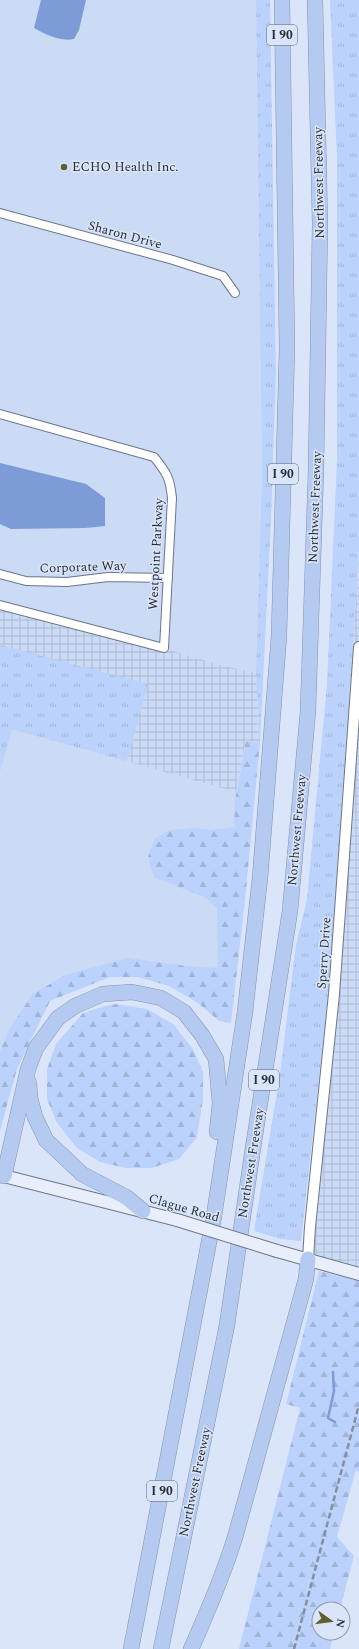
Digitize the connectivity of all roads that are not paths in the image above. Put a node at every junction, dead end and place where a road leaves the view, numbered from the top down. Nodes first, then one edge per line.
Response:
1 (282, 0) edge
2 (315, 0) edge
3 (0, 213) edge
4 (235, 293) dead end
5 (0, 414) edge
6 (0, 574) edge
7 (168, 578) junction
8 (0, 605) edge
9 (359, 647) edge
10 (28, 1069) junction
11 (2, 1176) edge
12 (215, 1206) junction
13 (143, 1211) junction
14 (308, 1259) junction
15 (359, 1274) edge
16 (131, 1649) edge
17 (161, 1649) edge
18 (191, 1649) edge

1 - 12 highway, I 90
2 - 17 highway, Northwest Freeway / I 90
3 - 4 street, Sharon Drive
5 - 7 street, Westpoint Parkway
6 - 7 street, Corporate Way
7 - 8 street, Westpoint Parkway
9 - 14 street, Sperry Drive
10 - 11 highway
10 - 12 highway
10 - 13 highway
11 - 13 main road, Clague Road
12 - 16 highway, I 90
13 - 14 main road, Clague Road, bridge
14 - 15 main road, Clague Road
14 - 18 highway

